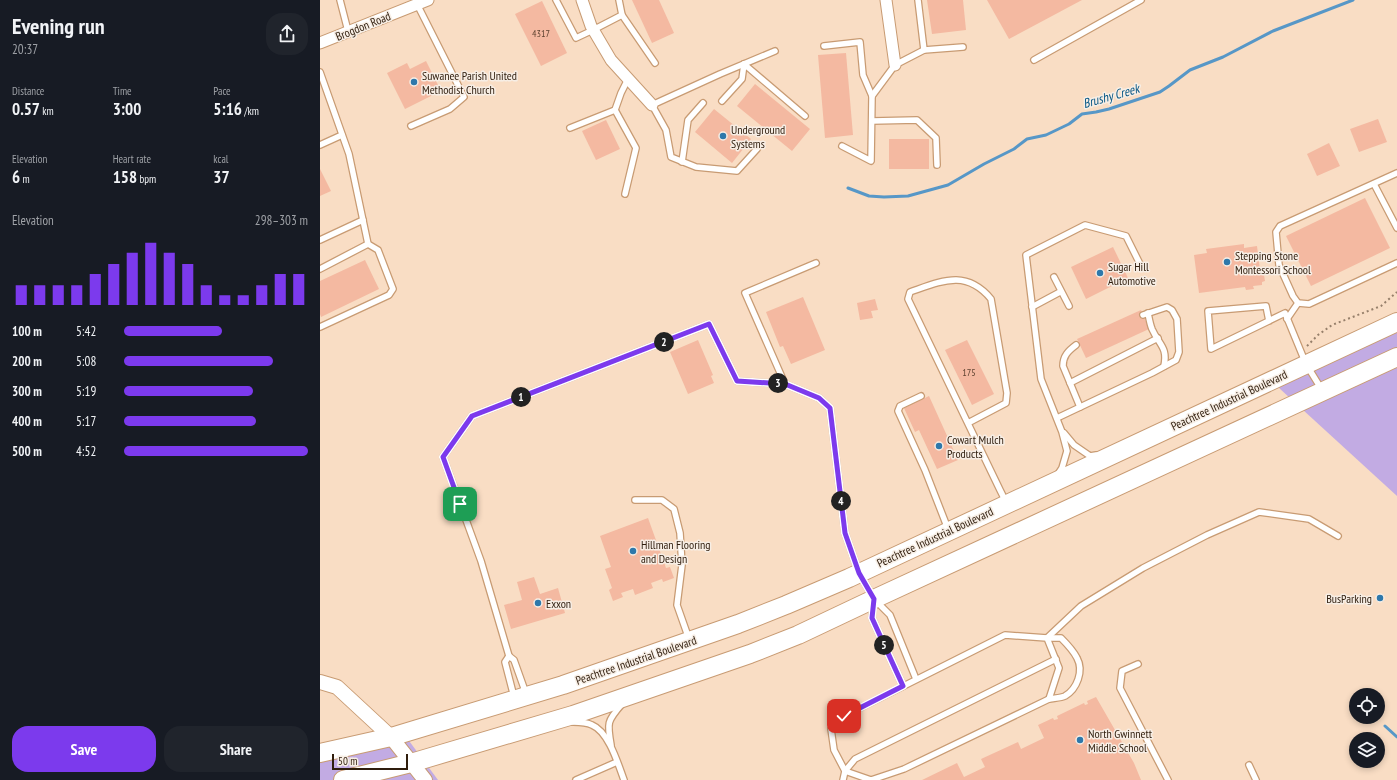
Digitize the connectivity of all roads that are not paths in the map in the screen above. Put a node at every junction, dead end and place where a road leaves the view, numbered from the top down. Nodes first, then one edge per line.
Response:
1 (340, 0) edge
2 (428, 0) edge
3 (556, 0) edge
4 (582, 0) edge
5 (619, 0) edge
6 (886, 0) edge
7 (918, 0) edge
8 (1141, 0) edge
9 (417, 4) junction
10 (622, 15) junction
11 (593, 30) junction
12 (348, 31) junction
13 (320, 43) edge
14 (824, 46) dead end
15 (963, 47) dead end
16 (924, 50) junction
17 (775, 51) dead end
18 (1034, 60) dead end
19 (655, 63) dead end
20 (744, 64) junction
21 (895, 65) junction
22 (320, 72) edge
23 (628, 79) junction
24 (322, 82) edge
25 (872, 96) junction
26 (722, 101) dead end
27 (703, 103) dead end
28 (652, 105) junction
29 (615, 110) junction
30 (805, 116) dead end
31 (872, 121) junction
32 (411, 126) dead end
33 (570, 128) dead end
34 (342, 135) junction
35 (320, 145) edge
36 (842, 146) dead end
37 (757, 149) dead end
38 (682, 162) junction
39 (937, 165) dead end
40 (1397, 173) edge
41 (1374, 184) junction
42 (625, 194) dead end
43 (1397, 212) edge
44 (1390, 215) junction
45 (363, 220) junction
46 (1397, 228) edge
47 (320, 240) edge
48 (368, 244) junction
49 (816, 263) dead end
50 (1397, 263) edge
51 (1140, 264) dead end
52 (320, 269) edge
53 (1054, 277) dead end
54 (1060, 292) junction
55 (1298, 303) junction
56 (1069, 306) dead end
57 (1032, 307) junction
58 (1287, 318) junction
59 (1269, 321) junction
60 (1397, 322) edge
61 (320, 327) edge
62 (1158, 338) junction
63 (1076, 345) dead end
64 (1397, 357) edge
65 (1306, 364) junction
66 (1164, 366) junction
67 (1070, 383) junction
68 (785, 384) junction
69 (1323, 392) junction
70 (921, 396) dead end
71 (1080, 407) junction
72 (1057, 418) junction
73 (968, 424) junction
74 (1062, 432) junction
75 (1112, 454) junction
76 (1052, 482) junction
77 (635, 500) dead end
78 (1007, 504) junction
79 (948, 531) junction
80 (1338, 536) dead end
81 (859, 573) junction
82 (874, 599) junction
83 (1047, 638) junction
84 (690, 641) junction
85 (509, 656) junction
86 (1056, 660) junction
87 (1138, 664) dead end
88 (916, 680) junction
89 (320, 682) edge
90 (903, 686) junction
91 (630, 696) junction
92 (520, 698) junction
93 (1050, 699) junction
94 (555, 721) junction
95 (391, 737) junction
96 (612, 749) junction
97 (320, 753) edge
98 (617, 762) junction
99 (411, 763) junction
100 (1249, 765) dead end
101 (845, 771) junction
102 (343, 780) edge
103 (424, 780) edge
104 (576, 780) edge
105 (624, 780) edge
106 (842, 780) edge
107 (1168, 780) edge
108 (1256, 780) edge

1 - 12 lane
2 - 9 street, Brogdon Road
3 - 11 lane
4 - 11 street
5 - 10 lane
6 - 21 street
7 - 16 lane
8 - 18 lane
9 - 12 street, Brogdon Road
9 - 32 lane
10 - 11 lane
10 - 19 lane
11 - 23 street
12 - 13 street, Brogdon Road
14 - 25 lane
15 - 16 lane
16 - 21 lane
17 - 20 lane
20 - 26 lane
20 - 28 lane
20 - 30 lane
21 - 25 lane
22 - 24 lane
23 - 28 street
23 - 29 lane
24 - 34 lane
25 - 31 lane
27 - 38 lane
28 - 38 lane
29 - 33 lane
29 - 42 lane
31 - 36 lane
31 - 39 lane
34 - 35 lane
34 - 45 lane
37 - 38 lane
40 - 41 lane
41 - 44 lane
41 - 55 lane
43 - 44 lane
44 - 46 lane
45 - 47 lane
45 - 48 lane
48 - 52 lane
48 - 61 lane
49 - 68 lane
50 - 55 lane
51 - 57 lane
53 - 54 lane
54 - 56 lane
54 - 57 lane
55 - 58 lane
57 - 72 lane
58 - 59 lane
58 - 65 lane
59 - 59 lane
60 - 65 highway, Peachtree Industrial Boulevard
62 - 66 lane
62 - 66 lane
62 - 67 lane
63 - 67 lane
64 - 69 highway
65 - 69 lane
65 - 75 highway, Peachtree Industrial Boulevard
66 - 71 lane
67 - 71 lane
68 - 81 lane
68 - 85 lane
69 - 82 highway
70 - 79 lane
71 - 72 lane
72 - 74 lane
73 - 73 lane
73 - 78 lane
74 - 75 lane
74 - 76 lane
75 - 76 highway, Peachtree Industrial Boulevard
76 - 78 highway, Peachtree Industrial Boulevard
77 - 84 lane
78 - 79 highway, Peachtree Industrial Boulevard
79 - 81 highway, Peachtree Industrial Boulevard
80 - 83 lane
81 - 82 lane
81 - 84 highway, Peachtree Industrial Boulevard
82 - 88 lane
82 - 90 lane
82 - 91 highway
83 - 86 lane
83 - 88 lane
83 - 93 lane
84 - 92 highway, Peachtree Industrial Boulevard
85 - 92 lane
85 - 92 lane
86 - 93 lane
86 - 101 lane
87 - 107 lane
88 - 90 lane
89 - 95 street
90 - 101 lane
91 - 94 highway
91 - 96 lane
92 - 95 highway, Peachtree Industrial Boulevard
93 - 101 lane
94 - 96 lane
94 - 99 highway
95 - 97 highway, Peachtree Industrial Boulevard
95 - 99 street
96 - 98 lane
98 - 104 lane
98 - 105 lane
99 - 102 highway
99 - 103 street
100 - 108 lane
101 - 106 lane

